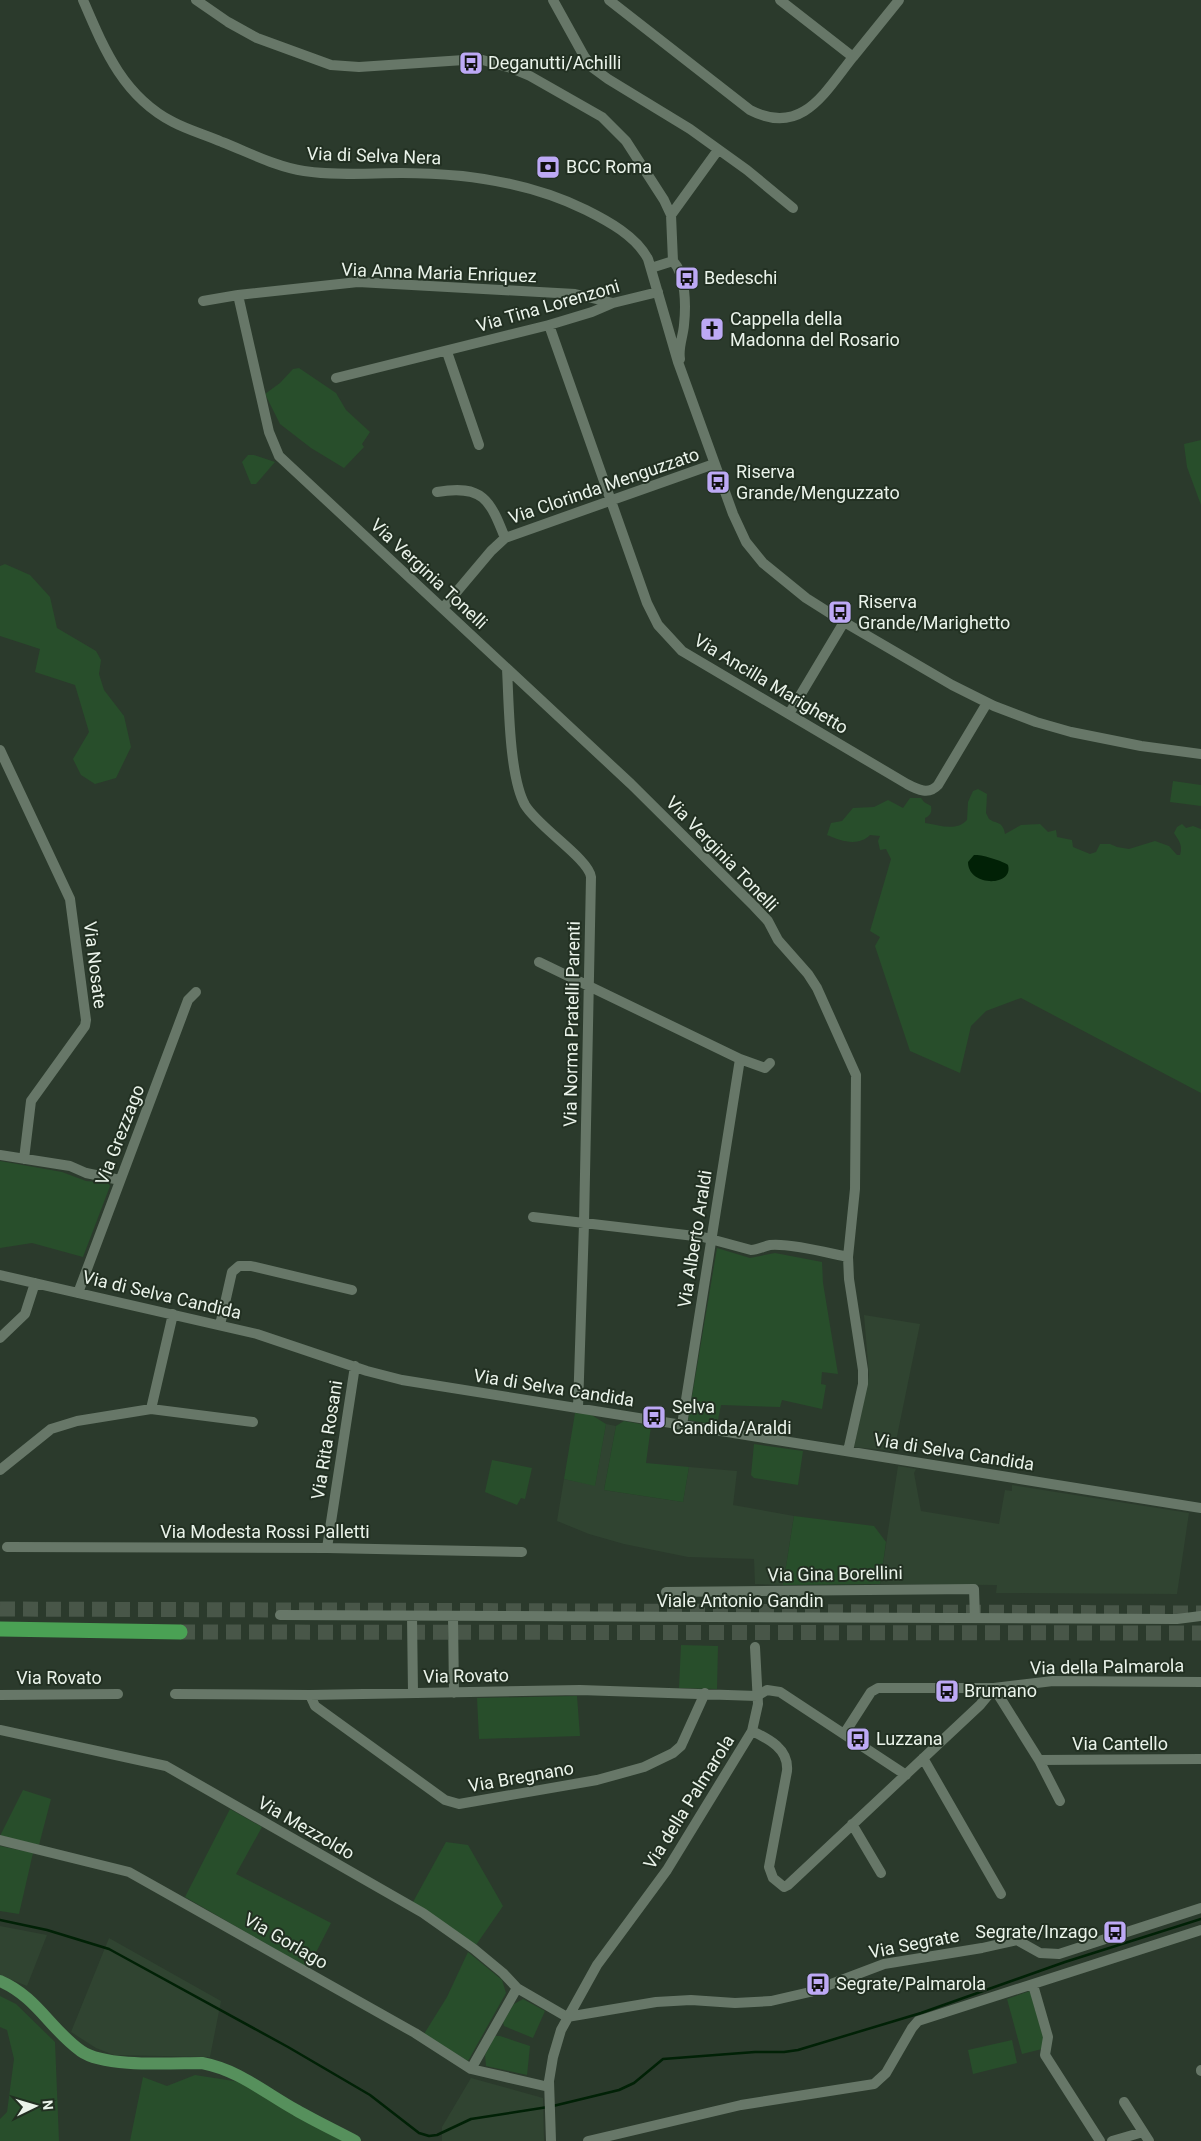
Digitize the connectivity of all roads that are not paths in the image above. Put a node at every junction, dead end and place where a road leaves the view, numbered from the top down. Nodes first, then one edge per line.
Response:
1 (84, 0) edge
2 (196, 0) edge
3 (553, 0) edge
4 (609, 0) edge
5 (780, 0) edge
6 (899, 0) edge
7 (852, 57) junction
8 (718, 150) junction
9 (793, 208) dead end
10 (671, 215) junction
11 (672, 261) junction
12 (651, 268) junction
13 (658, 292) junction
14 (238, 295) junction
15 (203, 301) dead end
16 (613, 303) junction
17 (685, 320) junction
18 (549, 324) junction
19 (667, 324) junction
20 (447, 352) junction
21 (682, 370) junction
22 (336, 378) dead end
23 (479, 445) dead end
24 (714, 464) junction
25 (437, 492) dead end
26 (610, 502) junction
27 (505, 538) junction
28 (443, 608) junction
29 (844, 622) junction
30 (507, 669) junction
31 (987, 703) junction
32 (789, 714) junction
33 (0, 750) edge
34 (1201, 754) edge
35 (539, 962) dead end
36 (589, 986) junction
37 (196, 992) dead end
38 (740, 1059) junction
39 (770, 1063) dead end
40 (0, 1156) edge
41 (24, 1159) junction
42 (120, 1180) junction
43 (533, 1217) dead end
44 (584, 1224) junction
45 (713, 1239) junction
46 (848, 1257) junction
47 (0, 1275) edge
48 (35, 1282) junction
49 (352, 1290) dead end
50 (78, 1293) junction
51 (172, 1314) junction
52 (220, 1325) junction
53 (0, 1338) edge
54 (355, 1366) junction
55 (578, 1408) junction
56 (151, 1410) junction
57 (253, 1422) dead end
58 (682, 1424) junction
59 (848, 1451) junction
60 (0, 1470) edge
61 (1201, 1508) edge
62 (7, 1547) dead end
63 (327, 1548) junction
64 (522, 1552) dead end
65 (666, 1592) dead end
66 (280, 1615) dead end
67 (412, 1616) junction
68 (1201, 1616) edge
69 (453, 1617) junction
70 (975, 1618) junction
71 (0, 1629) edge
72 (180, 1632) tunnel mouth
73 (756, 1647) dead end
74 (1201, 1682) edge
75 (994, 1688) junction
76 (412, 1693) junction
77 (454, 1693) junction
78 (0, 1694) edge
79 (118, 1694) dead end
80 (175, 1694) dead end
81 (705, 1694) junction
82 (310, 1695) junction
83 (757, 1696) junction
84 (0, 1730) edge
85 (752, 1731) junction
86 (844, 1734) junction
87 (923, 1758) junction
88 (1039, 1760) junction
89 (1201, 1760) edge
90 (906, 1775) junction
91 (1060, 1801) dead end
92 (852, 1824) junction
93 (0, 1840) edge
94 (881, 1872) dead end
95 (1001, 1894) dead end
96 (1201, 1908) edge
97 (1201, 1930) edge
98 (0, 1981) edge
99 (1033, 1985) junction
100 (517, 1988) junction
101 (567, 2017) junction
102 (471, 2068) junction
103 (549, 2087) junction
104 (1124, 2102) dead end
105 (1146, 2137) edge
106 (355, 2141) edge
107 (551, 2141) edge
108 (588, 2141) edge
109 (1100, 2141) edge
110 (1112, 2141) edge

1 - 12 street, Via di Selva Nera
2 - 10 street
3 - 8 street
4 - 7 street
5 - 7 street
6 - 7 street
8 - 9 street
8 - 10 street
10 - 11 street
11 - 12 street
11 - 17 street
12 - 13 street, Via di Selva Nera
13 - 16 street, Via Tina Lorenzoni
13 - 19 street, Via di Selva Nera
14 - 15 street, Via Anna Maria Enriquez
14 - 16 street, Via Anna Maria Enriquez
14 - 28 street, Via Verginia Tonelli
16 - 18 street, Via Tina Lorenzoni
17 - 19 street
17 - 21 street
18 - 20 street, Via Tina Lorenzoni
18 - 26 street, Via Ancilla Marighetto
19 - 21 street, Via di Selva Nera
20 - 22 street, Via Tina Lorenzoni
20 - 23 street
21 - 24 street
24 - 26 street, Via Clorinda Menguzzato
24 - 29 street
25 - 27 street, Via Clorinda Menguzzato
26 - 27 street, Via Clorinda Menguzzato
26 - 32 street, Via Ancilla Marighetto
27 - 28 street, Via Clorinda Menguzzato
28 - 30 street, Via Verginia Tonelli
29 - 31 street
29 - 32 street
30 - 36 street, Via Norma Pratelli Parenti
30 - 46 street, Via Verginia Tonelli
31 - 32 street, Via Ancilla Marighetto
31 - 34 street
33 - 41 street, Via Nosate
35 - 36 street
36 - 38 street
36 - 44 street, Via Norma Pratelli Parenti
37 - 42 street, Via Grezzago
38 - 39 street
38 - 45 street, Via Alberto Araldi
40 - 41 street
41 - 42 street
42 - 50 street, Via Grezzago
43 - 44 street
44 - 45 street
44 - 55 street, Via Norma Pratelli Parenti
45 - 46 street
45 - 58 street, Via Alberto Araldi
46 - 59 street, Via Verginia Tonelli
47 - 48 street, Via di Selva Candida
48 - 50 street, Via di Selva Candida
48 - 53 street
49 - 52 street
50 - 51 street, Via di Selva Candida
51 - 52 street, Via di Selva Candida
51 - 56 street
52 - 54 street, Via di Selva Candida
54 - 55 street, Via di Selva Candida
54 - 63 street, Via Rita Rosani
55 - 58 street, Via di Selva Candida
56 - 57 street
56 - 60 street
58 - 59 street, Via di Selva Candida
59 - 61 street, Via di Selva Candida
62 - 63 street, Via Modesta Rossi Palletti
63 - 64 street, Via Modesta Rossi Palletti
65 - 70 street, Via Gina Borellini
66 - 67 street, Viale Antonio Gandin
67 - 69 street, Viale Antonio Gandin
67 - 76 street
68 - 70 street, Viale Antonio Gandin
69 - 70 street, Viale Antonio Gandin
69 - 77 street
71 - 72 highway
73 - 83 street
74 - 75 street, Via della Palmarola
75 - 86 street
75 - 87 street, Via della Palmarola
75 - 88 street
76 - 77 street, Via Rovato
76 - 82 street, Via Rovato
77 - 81 street, Via Rovato
78 - 79 street, Via Rovato
80 - 82 street, Via Rovato
81 - 82 street, Via Bregnano
81 - 83 street, Via Rovato
83 - 85 street
83 - 86 street, Via Rovato
84 - 100 street, Via Mezzoldo
85 - 92 street, Via della Palmarola
85 - 101 street, Via della Palmarola
86 - 90 street, Via Rovato
87 - 90 street, Via della Palmarola
87 - 95 street
88 - 89 street, Via Cantello
88 - 91 street
90 - 92 street, Via della Palmarola
92 - 94 street
93 - 102 street, Via Gorlago
96 - 101 street, Via Segrate
97 - 99 street
98 - 106 main road
99 - 108 street
99 - 109 street
100 - 101 street, Via Mezzoldo
100 - 102 street
101 - 103 street, Via della Palmarola
102 - 103 street, Via Gorlago
103 - 107 street, Via della Palmarola
104 - 105 street
105 - 110 street

